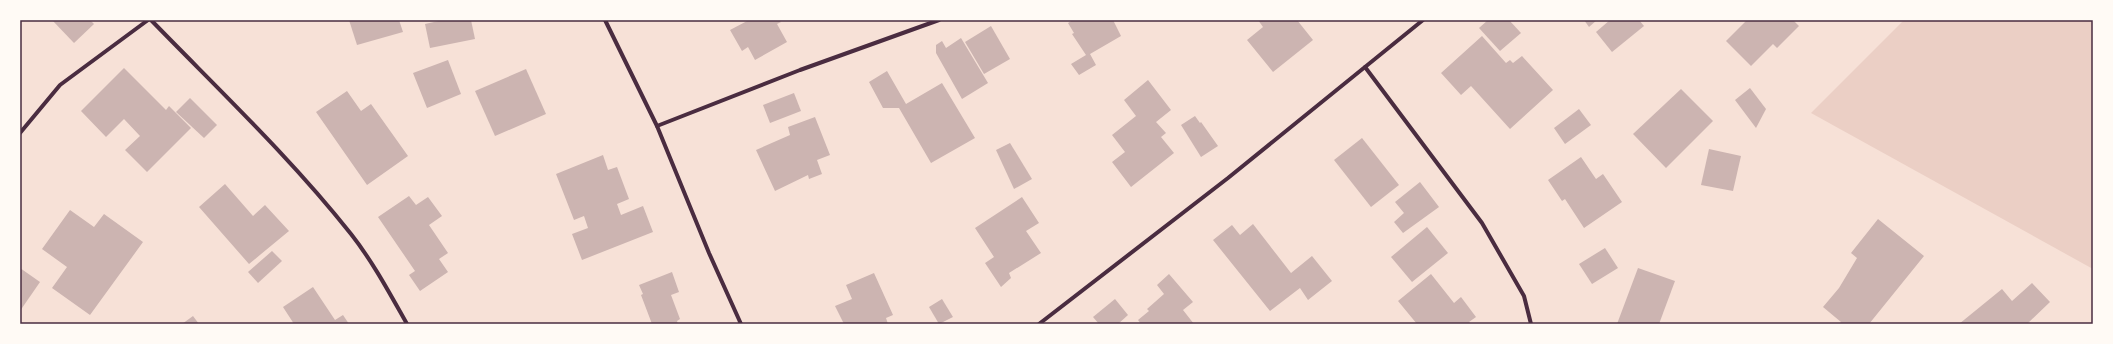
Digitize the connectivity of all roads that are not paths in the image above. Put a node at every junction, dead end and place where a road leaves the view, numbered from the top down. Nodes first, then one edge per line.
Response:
1 (148, 20) edge
2 (151, 20) edge
3 (604, 20) edge
4 (939, 20) edge
5 (1423, 20) edge
6 (1365, 67) junction
7 (657, 126) junction
8 (20, 133) edge
9 (407, 324) edge
10 (741, 324) edge
11 (1039, 324) edge
12 (1531, 324) edge

1 - 8 street
2 - 9 street
3 - 7 street
4 - 7 street
5 - 6 street
6 - 11 street
6 - 12 street
7 - 10 street

